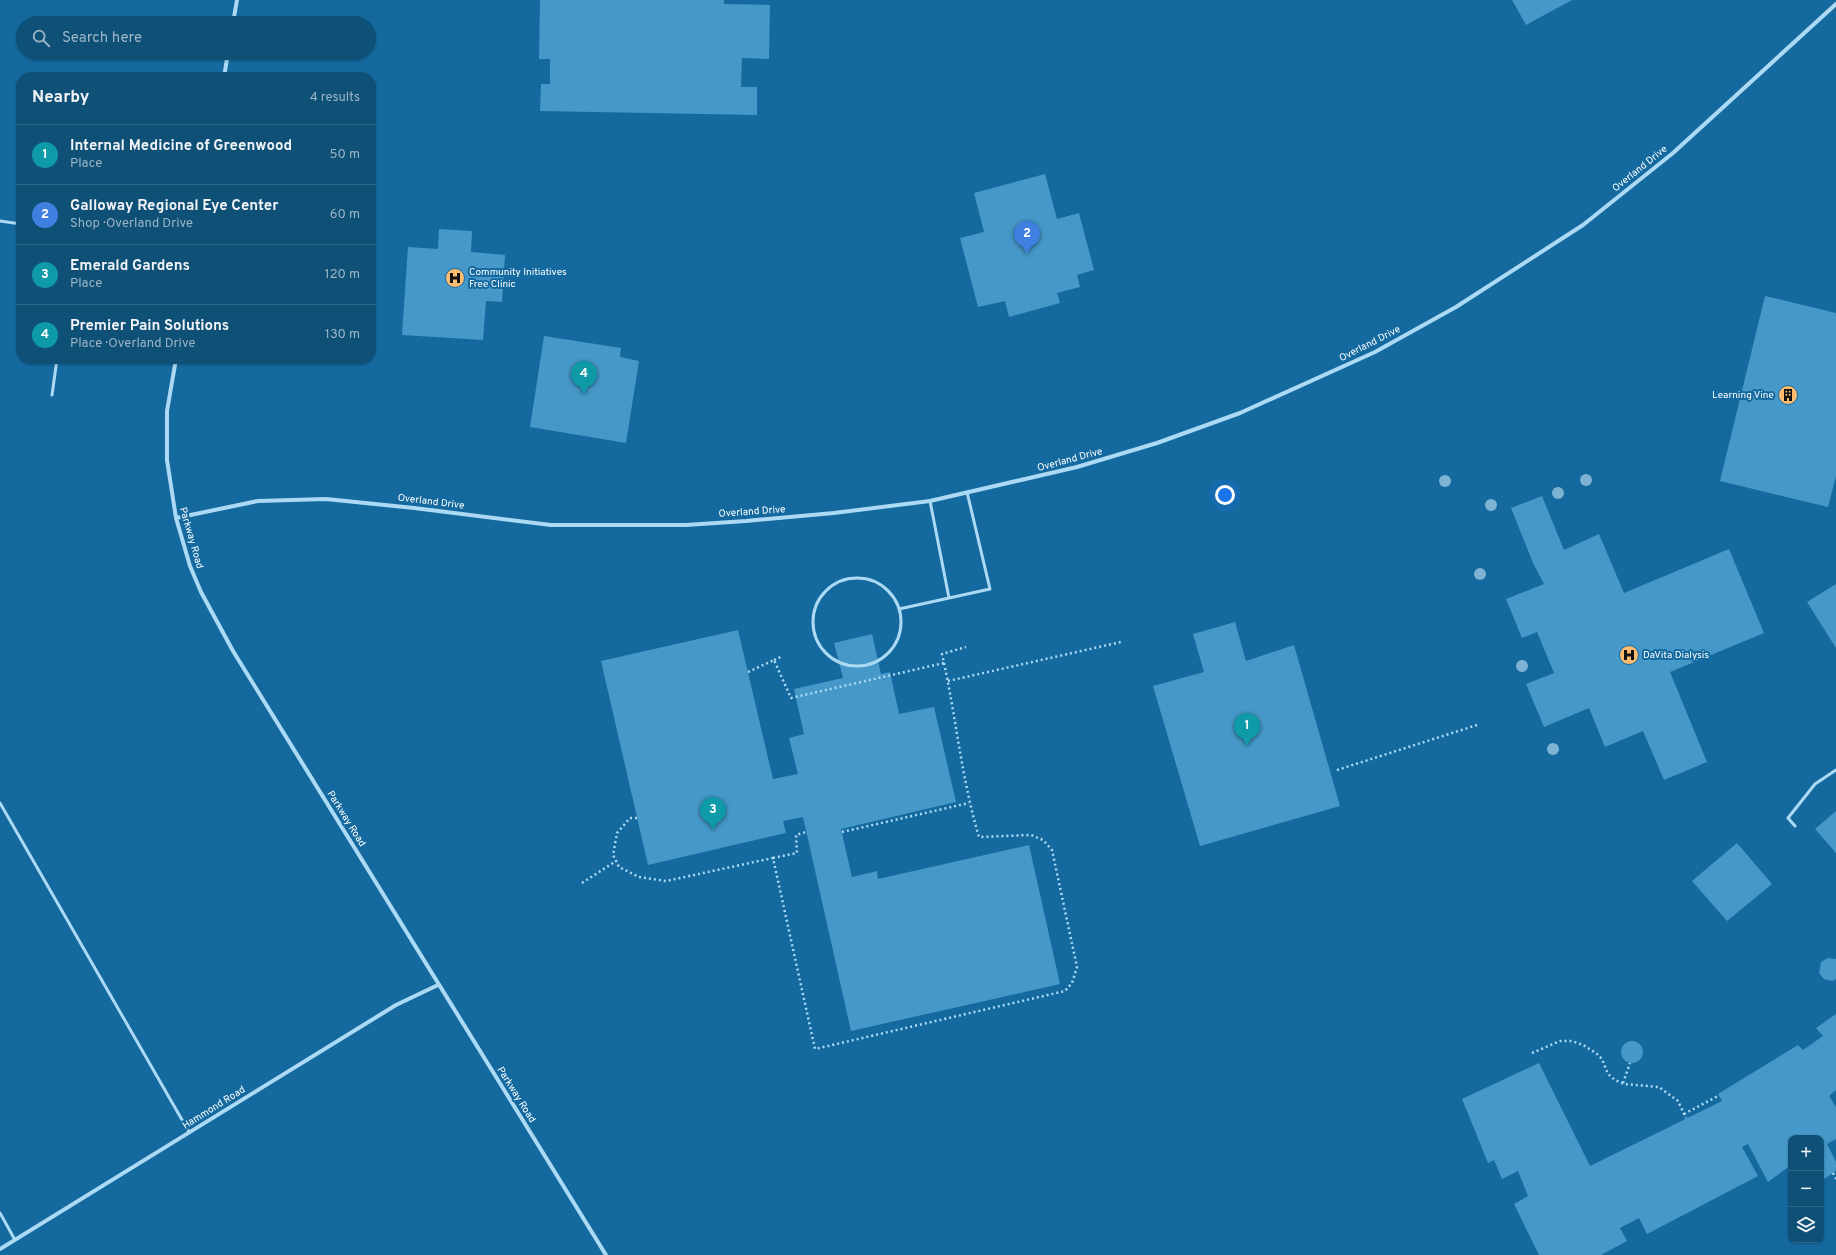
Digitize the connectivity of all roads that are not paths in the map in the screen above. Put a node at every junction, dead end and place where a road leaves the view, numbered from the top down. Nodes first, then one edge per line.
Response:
1 (237, 0) edge
2 (1836, 4) edge
3 (234, 16) edge
4 (227, 60) edge
5 (225, 72) edge
6 (0, 221) edge
7 (16, 223) edge
8 (56, 364) edge
9 (175, 364) edge
10 (52, 395) dead end
11 (967, 492) junction
12 (930, 501) junction
13 (176, 518) junction
14 (949, 598) junction
15 (899, 609) junction
16 (1836, 770) edge
17 (0, 803) edge
18 (1795, 826) dead end
19 (438, 985) junction
20 (189, 1132) junction
21 (0, 1213) edge
22 (15, 1240) junction
23 (0, 1249) edge
24 (606, 1255) edge

1 - 3 street
2 - 11 street, Overland Drive
4 - 5 street
6 - 7 lane
8 - 10 lane
9 - 13 street, Parkway Road
11 - 12 street, Overland Drive
11 - 14 lane
12 - 13 street, Overland Drive
12 - 14 lane
13 - 19 street, Parkway Road
14 - 15 lane
15 - 15 lane
16 - 18 lane
17 - 20 lane
19 - 20 street, Hammond Road
19 - 24 street, Parkway Road
20 - 22 street, Hammond Road
21 - 22 lane
22 - 23 street, Hammond Road

